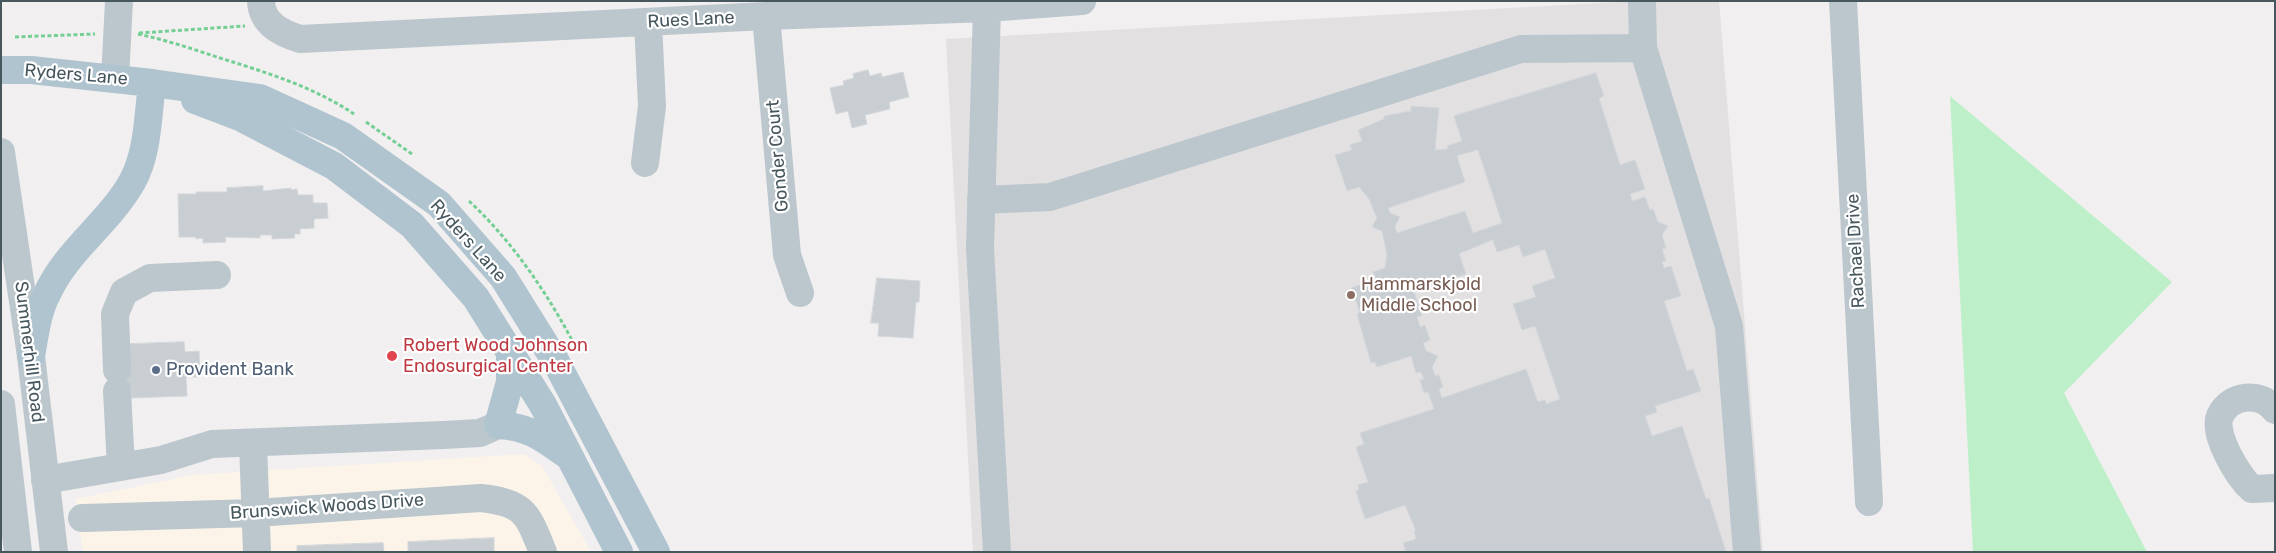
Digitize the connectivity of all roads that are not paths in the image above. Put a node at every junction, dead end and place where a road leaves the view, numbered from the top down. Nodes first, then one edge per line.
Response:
1 (119, 1) edge
2 (261, 1) edge
3 (1082, 1) edge
4 (1642, 1) edge
5 (1843, 1) edge
6 (987, 8) junction
7 (766, 16) junction
8 (648, 22) junction
9 (1643, 48) junction
10 (1, 70) edge
11 (115, 79) junction
12 (152, 82) junction
13 (1, 152) edge
14 (645, 163) dead end
15 (981, 200) junction
16 (217, 275) dead end
17 (800, 293) dead end
18 (510, 352) junction
19 (31, 356) junction
20 (1, 404) edge
21 (2275, 410) edge
22 (498, 425) junction
23 (253, 443) junction
24 (570, 457) junction
25 (121, 467) junction
26 (45, 480) junction
27 (2275, 488) edge
28 (1869, 502) dead end
29 (255, 513) junction
30 (82, 518) dead end
31 (12, 541) edge
32 (54, 552) edge
33 (243, 552) edge
34 (257, 552) edge
35 (543, 552) edge
36 (619, 552) edge
37 (656, 552) edge
38 (997, 552) edge
39 (1747, 552) edge

1 - 11 street
2 - 8 street, Rues Lane
3 - 6 street, Rues Lane
4 - 9 street
5 - 28 street, Rachael Drive
6 - 7 street, Rues Lane
6 - 15 street
7 - 8 street, Rues Lane
7 - 17 street, Gonder Court
8 - 14 street
9 - 15 street
9 - 39 street
10 - 11 main road, Ryders Lane
11 - 12 main road, Ryders Lane
12 - 18 main road, Ryders Lane
12 - 19 main road
12 - 37 main road, Ryders Lane
13 - 19 street, Summerhill Road
15 - 38 street
16 - 25 street
18 - 22 main road
18 - 24 main road, Ryders Lane
19 - 26 street, Summerhill Road
20 - 31 street, Summerhill Road
21 - 27 street
22 - 23 street
22 - 24 main road
23 - 25 street
23 - 29 street
24 - 36 main road, Ryders Lane
25 - 26 street
26 - 32 street, Summerhill Road
29 - 30 street, Brunswick Woods Drive
29 - 34 street
29 - 35 street, Brunswick Woods Drive
33 - 34 street

